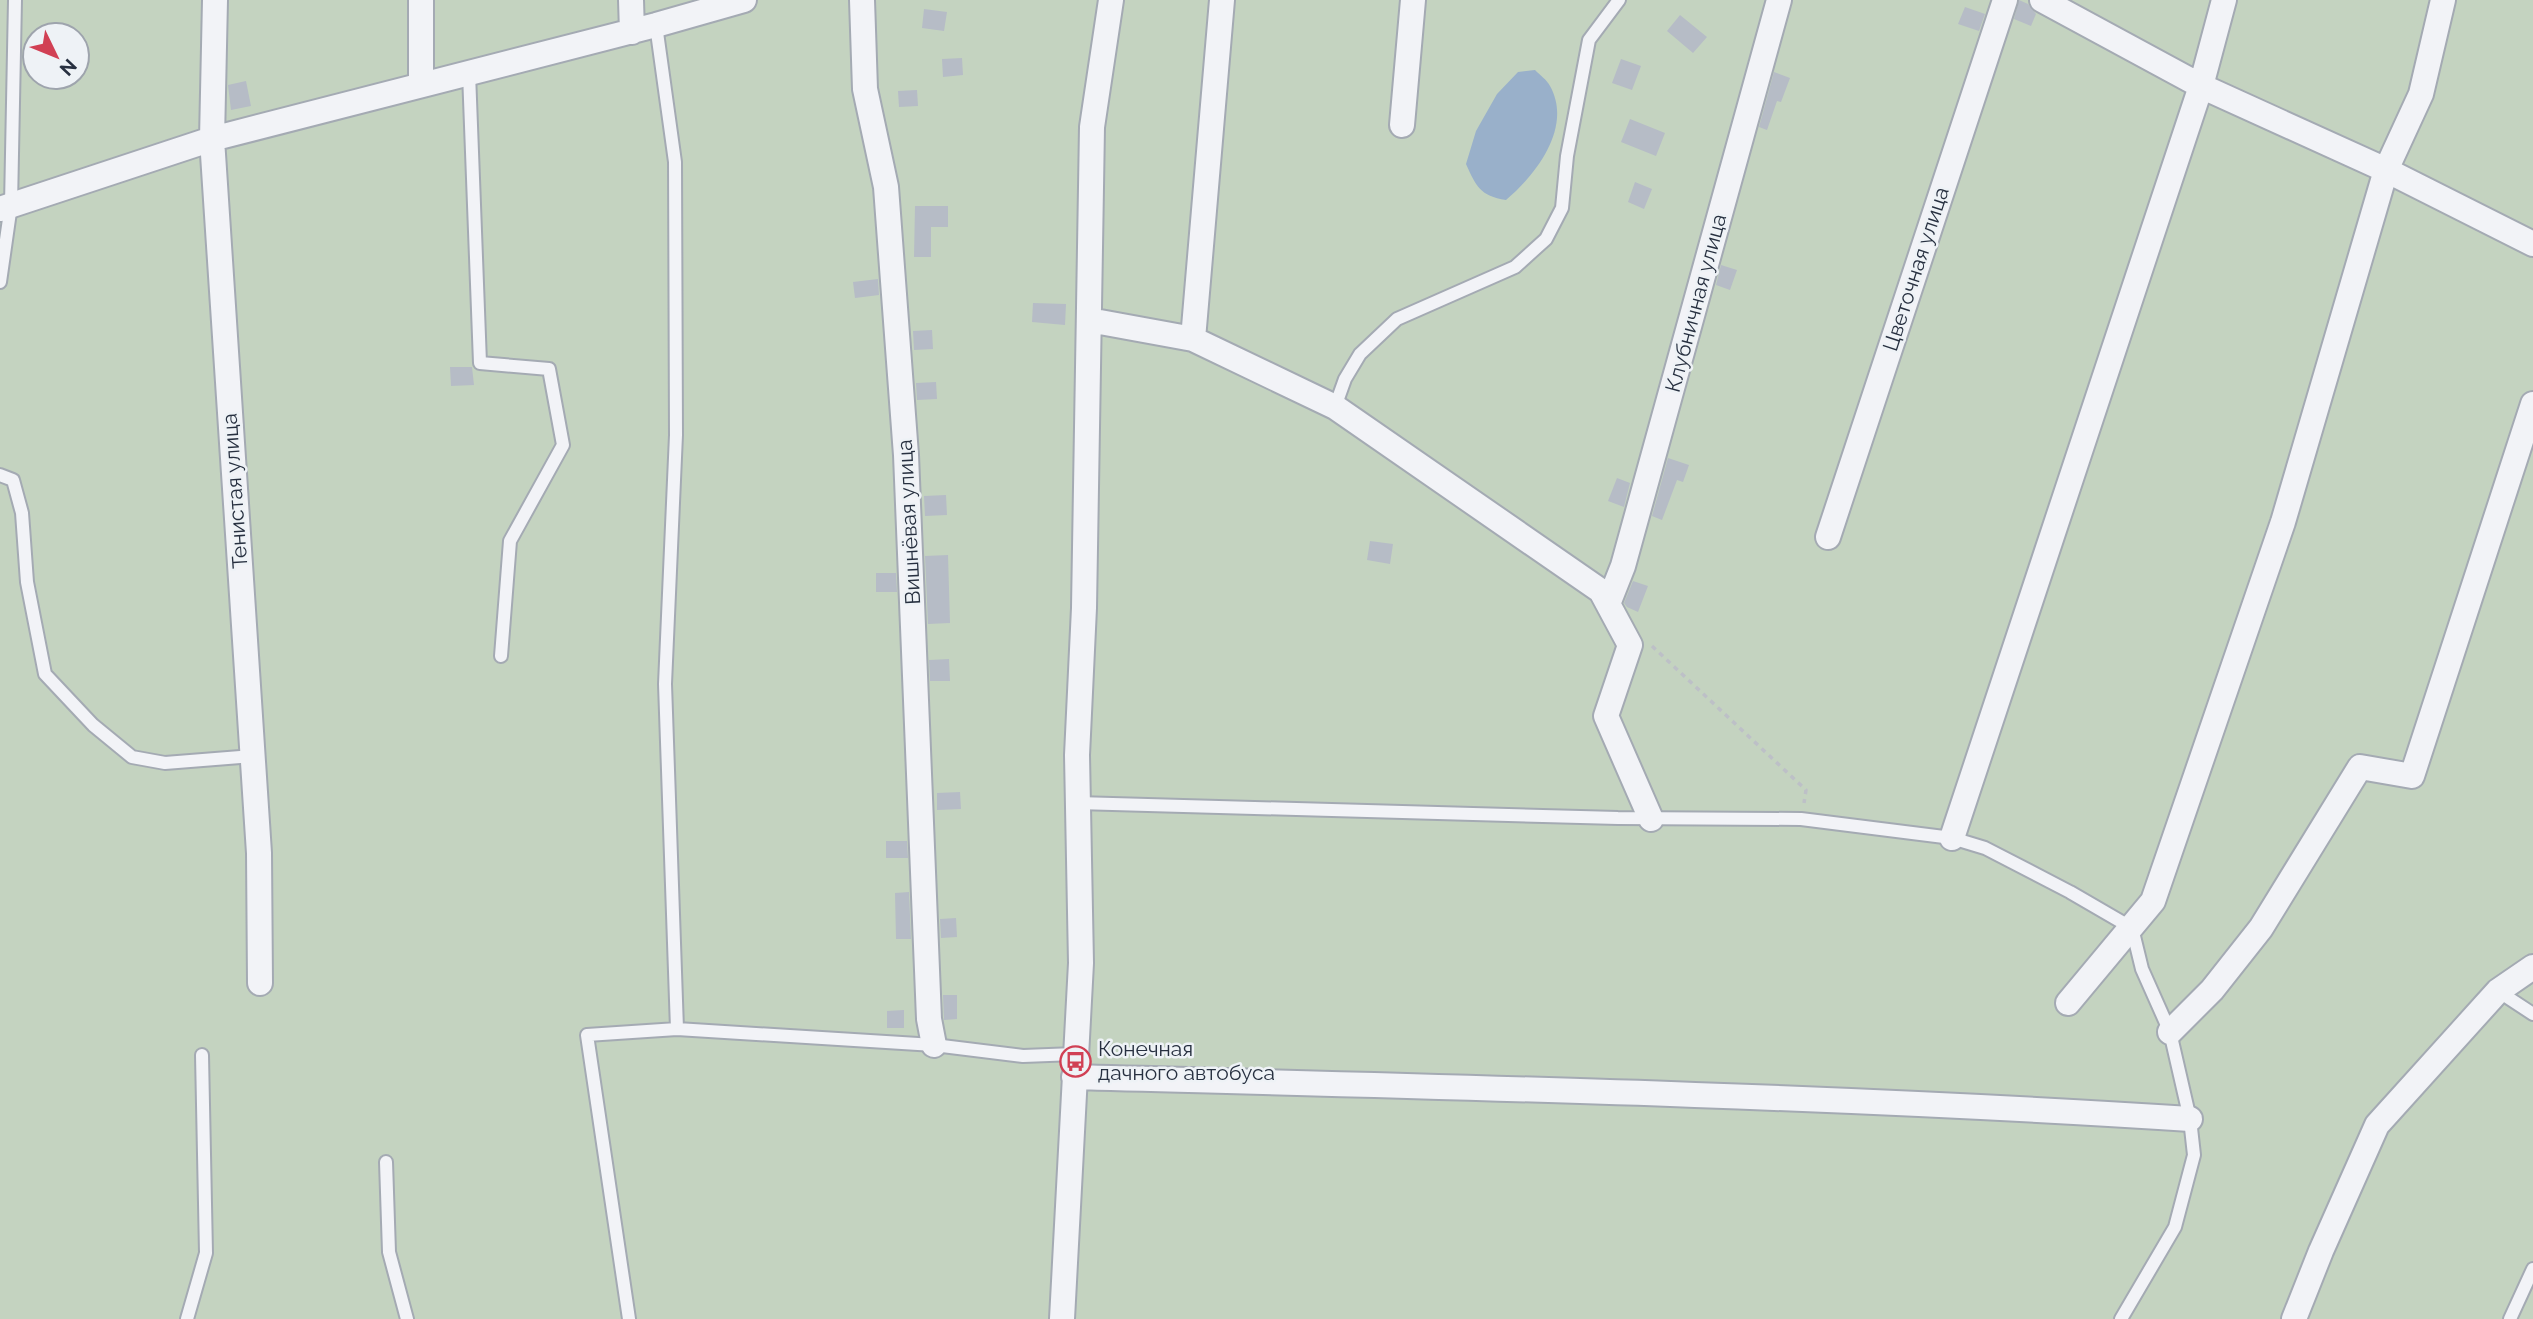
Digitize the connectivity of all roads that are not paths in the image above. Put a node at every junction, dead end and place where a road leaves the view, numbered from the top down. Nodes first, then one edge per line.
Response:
1 (15, 0) edge
2 (215, 0) edge
3 (421, 0) edge
4 (631, 0) edge
5 (744, 0) edge
6 (862, 0) edge
7 (1111, 0) edge
8 (1222, 0) edge
9 (1413, 0) edge
10 (1619, 0) edge
11 (1779, 0) edge
12 (2005, 0) edge
13 (2042, 0) edge
14 (2224, 0) edge
15 (2443, 0) edge
16 (644, 29) junction
17 (469, 73) junction
18 (421, 85) junction
19 (2201, 86) junction
20 (1402, 125) dead end
21 (212, 139) junction
22 (2386, 170) junction
23 (6, 207) edge
24 (2533, 244) edge
25 (0, 282) edge
26 (1089, 320) junction
27 (1193, 339) junction
28 (2533, 404) edge
29 (1335, 407) junction
30 (0, 475) edge
31 (1828, 537) dead end
32 (1608, 604) junction
33 (501, 656) dead end
34 (253, 756) junction
35 (1077, 803) junction
36 (1651, 819) junction
37 (1952, 838) junction
38 (2132, 928) junction
39 (2533, 967) edge
40 (260, 983) dead end
41 (2498, 991) junction
42 (2068, 1003) dead end
43 (2533, 1014) edge
44 (677, 1029) junction
45 (2170, 1032) junction
46 (934, 1045) junction
47 (202, 1055) dead end
48 (1075, 1066) junction
49 (2190, 1119) junction
50 (386, 1162) dead end
51 (2533, 1269) edge
52 (187, 1319) edge
53 (407, 1319) edge
54 (629, 1319) edge
55 (1062, 1319) edge
56 (2121, 1319) edge
57 (2294, 1319) edge
58 (2510, 1319) edge

1 - 23 lane
2 - 21 street, Тенистая улица
3 - 18 street
4 - 16 street
5 - 16 street
6 - 46 street, Вишнёвая улица
7 - 26 street
8 - 27 street
9 - 20 street
10 - 29 lane
11 - 32 street, Клубничная улица
12 - 31 street, Цветочная улица
13 - 19 street
14 - 19 street
15 - 22 street
16 - 17 street
16 - 44 lane
17 - 18 street
17 - 33 lane
18 - 21 street
19 - 22 street
19 - 37 street
21 - 23 street
21 - 34 street, Тенистая улица
22 - 24 street
22 - 38 street
23 - 25 lane
26 - 27 street
26 - 35 street
27 - 29 street
28 - 45 street
29 - 32 street
30 - 34 lane
32 - 36 street
34 - 40 street, Тенистая улица
35 - 36 lane
35 - 48 street
36 - 37 lane
37 - 38 lane
38 - 42 street
38 - 45 lane
39 - 41 street
41 - 43 lane
41 - 57 street
44 - 46 lane
44 - 54 lane
45 - 49 lane
46 - 48 lane
47 - 52 lane
48 - 49 street
48 - 55 street
49 - 56 lane
50 - 53 lane
51 - 58 lane

